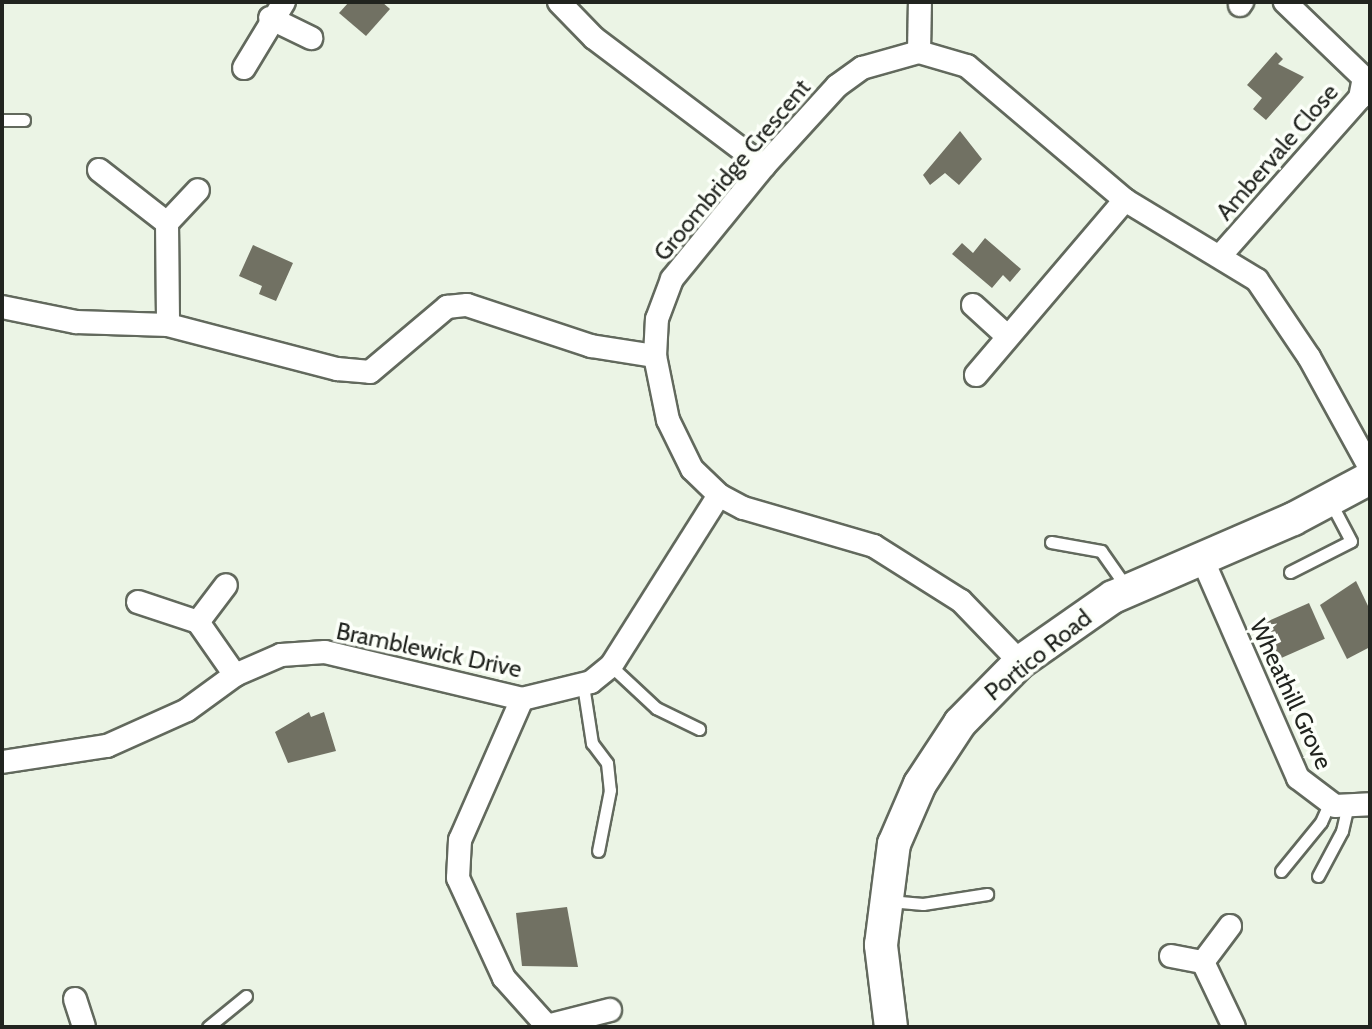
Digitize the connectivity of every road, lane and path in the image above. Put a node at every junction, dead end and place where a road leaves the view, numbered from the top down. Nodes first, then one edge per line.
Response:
1 (559, 2) edge
2 (920, 2) edge
3 (1285, 2) edge
4 (277, 10) edge
5 (311, 38) dead end
6 (919, 52) junction
7 (244, 68) dead end
8 (1367, 77) edge
9 (2, 120) edge
10 (24, 120) dead end
11 (764, 166) junction
12 (99, 170) dead end
13 (198, 190) dead end
14 (1125, 200) junction
15 (167, 223) junction
16 (1220, 256) junction
17 (973, 305) dead end
18 (2, 307) edge
19 (168, 325) junction
20 (1008, 337) junction
21 (655, 356) junction
22 (976, 375) dead end
23 (1370, 468) edge
24 (1370, 478) edge
25 (719, 495) junction
26 (1329, 500) junction
27 (1051, 542) dead end
28 (1201, 556) junction
29 (1290, 572) dead end
30 (226, 585) dead end
31 (1128, 589) junction
32 (138, 602) dead end
33 (198, 622) junction
34 (1020, 662) junction
35 (611, 666) junction
36 (235, 675) junction
37 (583, 685) junction
38 (522, 699) junction
39 (699, 729) dead end
40 (2, 762) edge
41 (1370, 804) edge
42 (1338, 806) junction
43 (598, 851) dead end
44 (1281, 871) dead end
45 (1318, 876) dead end
46 (987, 894) dead end
47 (884, 901) junction
48 (1230, 926) dead end
49 (1171, 956) dead end
50 (1203, 962) junction
51 (246, 996) dead end
52 (75, 999) dead end
53 (610, 1010) dead end
54 (546, 1026) edge
55 (84, 1027) edge
56 (208, 1027) edge
57 (891, 1027) edge
58 (1234, 1027) edge

1 - 11 street
2 - 6 street
3 - 8 street, Ambervale Close
4 - 5 street
4 - 7 street
6 - 11 street, Groombridge Crescent
6 - 14 street
8 - 16 street, Ambervale Close
9 - 10 lane
11 - 21 street, Groombridge Crescent
12 - 15 street
13 - 15 street
14 - 16 street
14 - 20 street
15 - 19 street
16 - 23 street
17 - 20 street
18 - 19 street
19 - 21 street
20 - 22 street
21 - 25 street, Groombridge Crescent
24 - 26 street, Portico Road
25 - 34 street, Groombridge Crescent
25 - 35 street, Bramblewick Drive
26 - 28 street, Portico Road
26 - 29 lane
27 - 31 lane
28 - 31 street, Portico Road
28 - 42 street, Wheathill Grove
30 - 33 street
31 - 34 street, Portico Road
32 - 33 street
33 - 36 street
34 - 47 street, Portico Road
35 - 37 street, Bramblewick Drive
35 - 39 lane
36 - 38 street, Bramblewick Drive
36 - 40 street, Bramblewick Drive
37 - 38 street, Bramblewick Drive
37 - 43 lane
38 - 54 street
41 - 42 street
42 - 44 lane
42 - 45 lane
46 - 47 lane
47 - 57 street, Portico Road
48 - 50 street
49 - 50 street
50 - 58 street
51 - 56 lane
52 - 55 street
53 - 54 street

